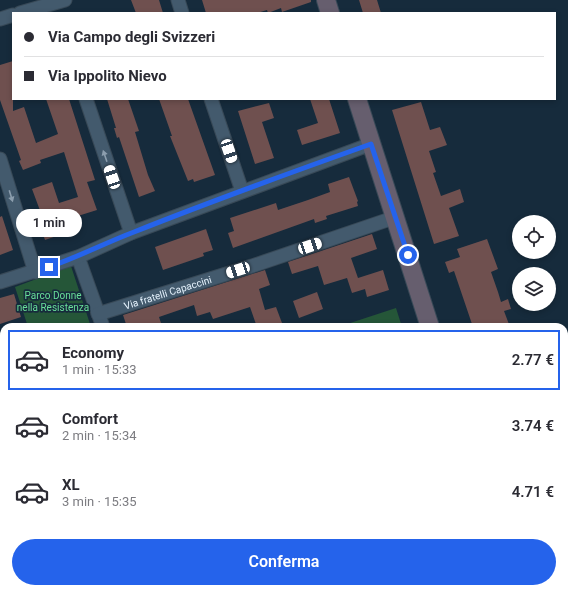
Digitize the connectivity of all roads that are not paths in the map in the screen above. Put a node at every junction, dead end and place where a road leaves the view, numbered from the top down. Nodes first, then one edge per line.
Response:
1 (178, 0) edge
2 (326, 0) edge
3 (60, 4) edge
4 (24, 12) edge
5 (182, 12) edge
6 (330, 12) edge
7 (12, 15) edge
8 (0, 18) edge
9 (86, 100) edge
10 (211, 100) edge
11 (357, 100) edge
12 (371, 144) junction
13 (0, 159) edge
14 (242, 190) junction
15 (396, 217) junction
16 (131, 233) junction
17 (78, 257) junction
18 (35, 272) junction
19 (0, 282) edge
20 (98, 314) junction
21 (101, 323) edge
22 (429, 323) edge

1 - 5 street
2 - 6 main road
3 - 4 street
7 - 8 street
16 -> 9 street
10 - 14 street
11 - 12 main road
12 - 14 street
12 - 15 main road
13 -> 18 street
14 - 16 street
15 - 20 street, Via fratelli Capaccini
15 - 22 main road
16 - 17 street
17 - 18 street
17 - 20 street
18 - 19 street
20 - 21 street

